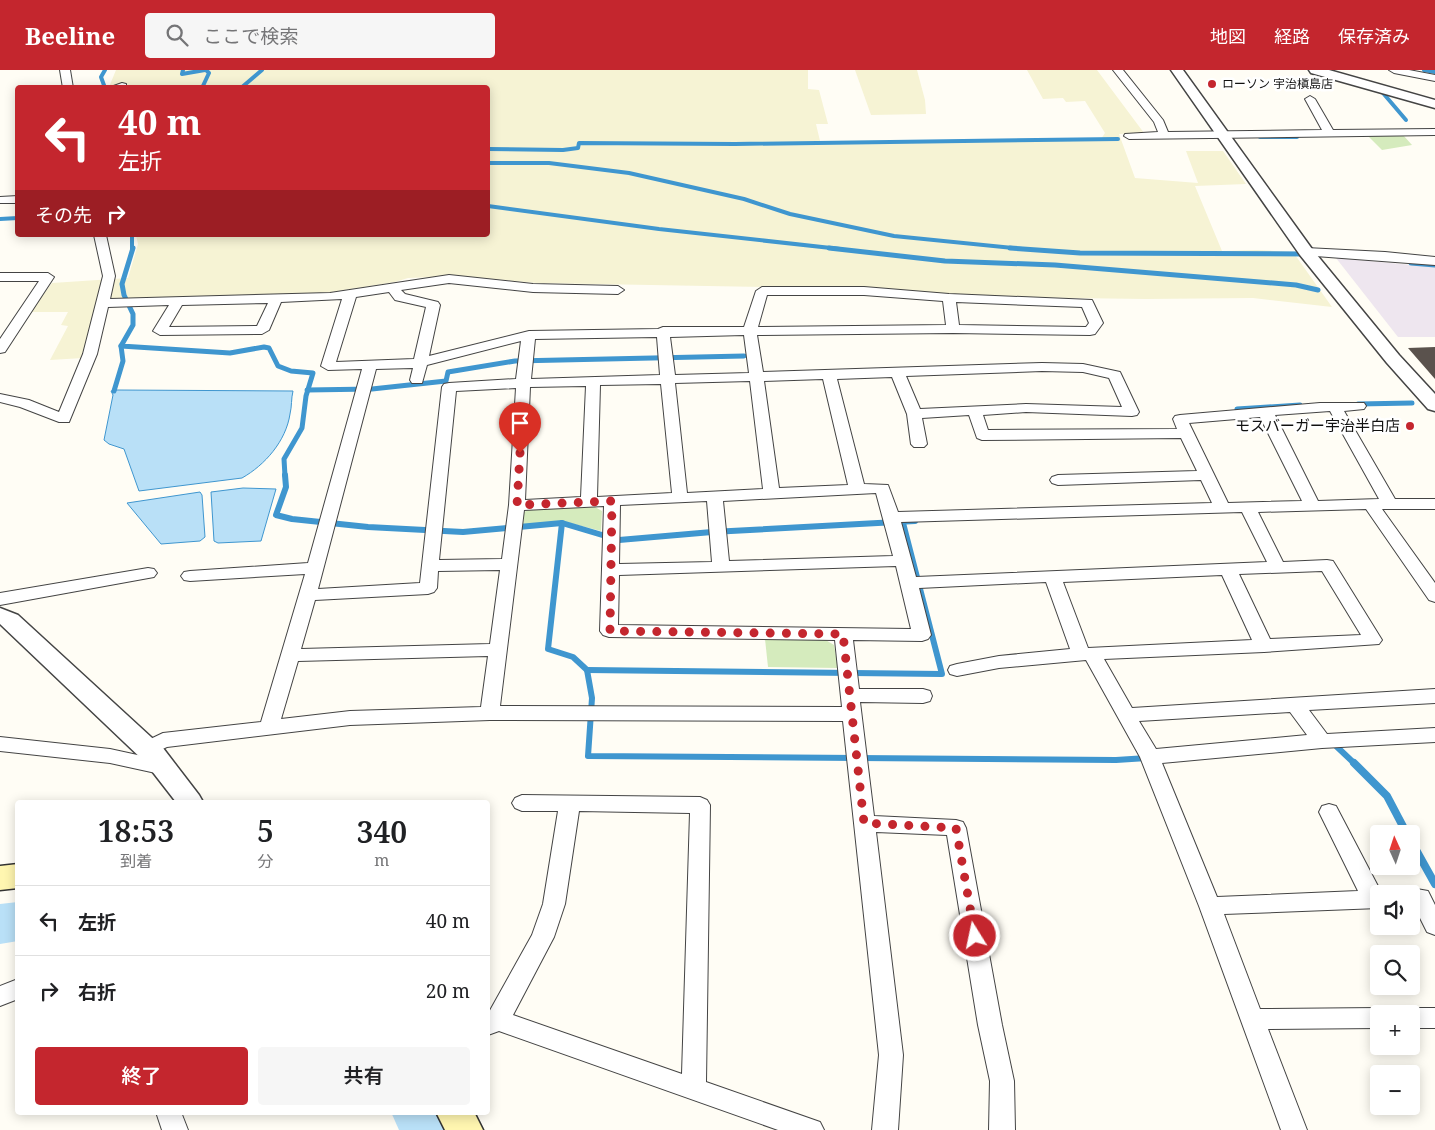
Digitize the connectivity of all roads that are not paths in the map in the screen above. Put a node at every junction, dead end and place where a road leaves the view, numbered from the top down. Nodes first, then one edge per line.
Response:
1 (65, 70) edge
2 (1118, 70) edge
3 (1177, 70) edge
4 (1316, 70) edge
5 (1394, 70) edge
6 (1435, 78) edge
7 (67, 85) edge
8 (1310, 99) dead end
9 (1435, 104) edge
10 (1435, 132) edge
11 (1329, 134) junction
12 (1164, 135) junction
13 (1223, 135) junction
14 (1129, 136) dead end
15 (15, 199) edge
16 (0, 200) edge
17 (100, 237) edge
18 (1306, 252) junction
19 (1435, 261) edge
20 (0, 277) edge
21 (392, 287) junction
22 (618, 290) dead end
23 (350, 294) junction
24 (949, 298) junction
25 (276, 299) junction
26 (177, 302) junction
27 (101, 303) junction
28 (953, 329) junction
29 (663, 331) junction
30 (750, 331) junction
31 (529, 335) junction
32 (0, 349) edge
33 (420, 363) junction
34 (370, 365) junction
35 (898, 373) junction
36 (830, 375) junction
37 (756, 377) junction
38 (668, 379) junction
39 (417, 380) dead end
40 (593, 381) junction
41 (523, 383) junction
42 (0, 398) edge
43 (1435, 405) edge
44 (1359, 406) dead end
45 (1335, 407) junction
46 (975, 411) junction
47 (1265, 411) junction
48 (914, 414) junction
49 (1186, 433) junction
50 (920, 444) dead end
51 (1206, 475) junction
52 (1058, 480) dead end
53 (857, 490) junction
54 (772, 494) junction
55 (715, 496) junction
56 (680, 498) junction
57 (612, 501) junction
58 (589, 502) junction
59 (1371, 504) junction
60 (1390, 504) junction
61 (1435, 504) edge
62 (517, 505) junction
63 (1312, 506) junction
64 (1222, 508) junction
65 (1248, 508) junction
66 (892, 517) junction
67 (903, 562) junction
68 (509, 564) junction
69 (430, 566) junction
70 (721, 567) junction
71 (315, 568) junction
72 (1278, 568) junction
73 (611, 570) junction
74 (1228, 570) junction
75 (148, 572) dead end
76 (190, 576) dead end
77 (1053, 577) junction
78 (909, 583) junction
79 (308, 595) junction
80 (1435, 596) edge
81 (0, 599) edge
82 (0, 615) edge
83 (843, 634) junction
84 (1264, 646) junction
85 (498, 650) junction
86 (1086, 654) junction
87 (290, 655) junction
88 (957, 670) dead end
89 (923, 696) dead end
90 (1435, 696) edge
91 (851, 705) junction
92 (1295, 705) junction
93 (490, 713) junction
94 (1126, 715) junction
95 (269, 727) junction
96 (1435, 735) edge
97 (1322, 741) junction
98 (0, 744) edge
99 (147, 749) junction
100 (1150, 757) junction
101 (165, 768) junction
102 (189, 800) edge
103 (522, 803) dead end
104 (570, 803) junction
105 (1329, 812) dead end
106 (864, 823) junction
107 (15, 876) edge
108 (0, 878) edge
109 (1370, 888) edge
110 (1420, 897) edge
111 (1370, 899) edge
112 (1210, 906) junction
113 (1435, 926) edge
114 (15, 990) edge
115 (0, 996) edge
116 (1370, 1018) edge
117 (1420, 1018) edge
118 (1435, 1018) edge
119 (1252, 1019) junction
120 (493, 1022) edge
121 (694, 1088) junction
122 (169, 1115) edge
123 (456, 1115) edge
124 (175, 1130) edge
125 (466, 1130) edge
126 (811, 1130) edge
127 (885, 1130) edge
128 (1002, 1130) edge
129 (1294, 1130) edge

1 - 7 street
2 - 12 street
3 - 13 street
4 - 9 street
5 - 6 street
8 - 11 street
10 - 11 street
11 - 13 street
12 - 13 street
12 - 14 street
13 - 18 street
15 - 16 street
17 - 27 street
18 - 19 street
18 - 43 street
20 - 32 street
21 - 22 street
21 - 23 street
21 - 33 street
23 - 25 street
23 - 34 street
24 - 28 street
24 - 28 street
24 - 30 street
25 - 26 street
25 - 26 street
26 - 27 street
27 - 42 street
28 - 30 street
29 - 30 street
29 - 31 street
29 - 38 street
30 - 37 street
31 - 33 street
31 - 41 street
33 - 34 street
33 - 39 street
34 - 71 street
35 - 36 street
35 - 46 street
35 - 48 street
36 - 37 street
36 - 53 street
37 - 38 street
37 - 54 street
38 - 40 street
38 - 56 street
40 - 41 street
40 - 58 street
41 - 62 street
41 - 69 street
44 - 45 street
45 - 47 street
45 - 60 street
46 - 48 street
46 - 49 street
47 - 49 street
47 - 63 street
48 - 50 street
49 - 51 street
51 - 52 street
51 - 64 street
53 - 54 street
53 - 66 street
54 - 55 street
55 - 56 street
55 - 70 street
56 - 57 street
57 - 58 street
57 - 73 street
58 - 62 street
59 - 60 street
59 - 63 street
59 - 80 street
60 - 61 street
62 - 68 street
63 - 65 street
64 - 65 street
64 - 66 street
65 - 72 street
66 - 67 street
67 - 70 street
67 - 78 street
68 - 69 street
68 - 85 street
69 - 79 street
70 - 73 street
71 - 76 street
71 - 79 street
72 - 74 street
72 - 84 street
73 - 83 street
74 - 77 street
74 - 84 street
75 - 81 street
77 - 78 street
77 - 86 street
78 - 83 street
79 - 87 street
82 - 99 street
83 - 91 street
84 - 86 street
85 - 87 street
85 - 93 street
86 - 88 street
86 - 94 street
87 - 95 street
89 - 91 street
90 - 92 street
91 - 93 street
91 - 106 street
92 - 94 street
92 - 97 street
93 - 95 street
94 - 100 street
95 - 99 street
96 - 97 street
97 - 100 street
98 - 101 street
99 - 101 street
100 - 112 street
101 - 102 street
103 - 104 street
104 - 120 street
104 - 121 street
105 - 109 street
106 - 127 street
106 - 128 street
107 - 108 main road
110 - 113 street
111 - 112 street
112 - 119 street
114 - 115 street
116 - 119 street
117 - 118 street
119 - 129 street
120 - 121 street
121 - 126 street
122 - 124 street
123 - 125 main road

